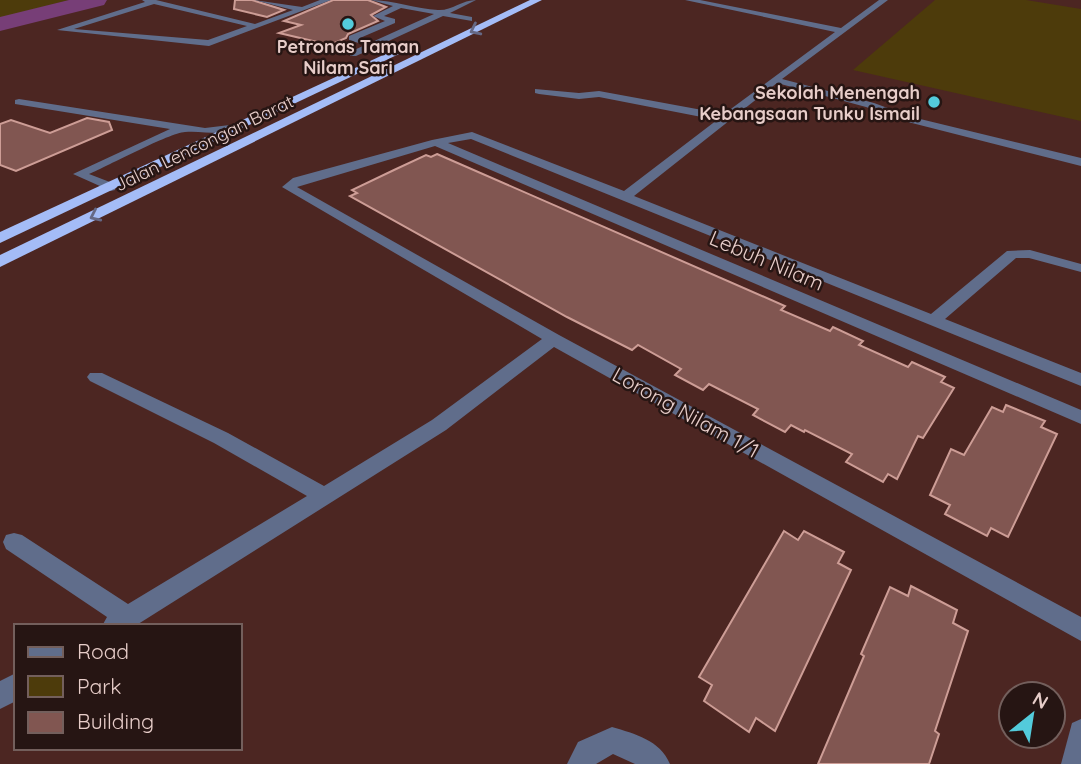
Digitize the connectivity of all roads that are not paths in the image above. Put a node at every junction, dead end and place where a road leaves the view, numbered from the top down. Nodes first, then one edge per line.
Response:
1 (258, 0) edge
2 (327, 0) edge
3 (375, 0) edge
4 (472, 0) edge
5 (510, 0) edge
6 (537, 0) edge
7 (689, 0) edge
8 (864, 0) edge
9 (150, 1) edge
10 (882, 1) edge
11 (397, 3) edge
12 (302, 9) junction
13 (444, 13) junction
14 (469, 19) junction
15 (256, 26) junction
16 (843, 31) junction
17 (373, 45) junction
18 (375, 62) junction
19 (775, 80) junction
20 (539, 91) dead end
21 (19, 102) dead end
22 (726, 118) junction
23 (238, 127) junction
24 (182, 128) junction
25 (436, 142) junction
26 (1081, 162) edge
27 (111, 187) junction
28 (627, 195) junction
29 (0, 238) edge
30 (0, 261) edge
31 (1081, 268) edge
32 (935, 319) junction
33 (553, 339) junction
34 (96, 377) dead end
35 (1081, 380) edge
36 (1081, 416) edge
37 (324, 496) junction
38 (14, 542) dead end
39 (120, 622) edge
40 (1081, 630) edge
41 (1081, 732) edge
42 (580, 764) edge
43 (656, 764) edge
44 (1075, 764) edge

1 - 12 street
2 - 12 street
3 - 11 street
4 - 13 street
5 - 14 highway, Jalan Lencongan Barat
6 -> 30 highway, Jalan Lencongan Barat
7 - 16 street
8 - 10 street
9 - 15 street
9 - 15 street
10 - 16 street
11 - 13 street
11 - 17 street
12 - 15 street
13 - 14 street
13 - 17 street
14 - 18 highway, Jalan Lencongan Barat
16 - 19 street
17 - 18 street
18 - 23 highway, Jalan Lencongan Barat
19 - 22 street
19 - 26 street
20 - 22 street
21 - 24 street
22 - 28 street
23 - 24 street
23 - 27 highway, Jalan Lencongan Barat
24 - 27 street
25 - 28 street
25 - 33 street, Lorong Nilam 1/1
25 - 36 street, Lebuh Nilam
27 - 29 highway, Jalan Lencongan Barat
28 - 32 street
31 - 32 street
32 - 35 street
33 - 37 street
33 - 40 street, Lorong Nilam 1/1
34 - 37 street
37 - 39 street
38 - 39 street
41 - 44 street
42 - 43 street

